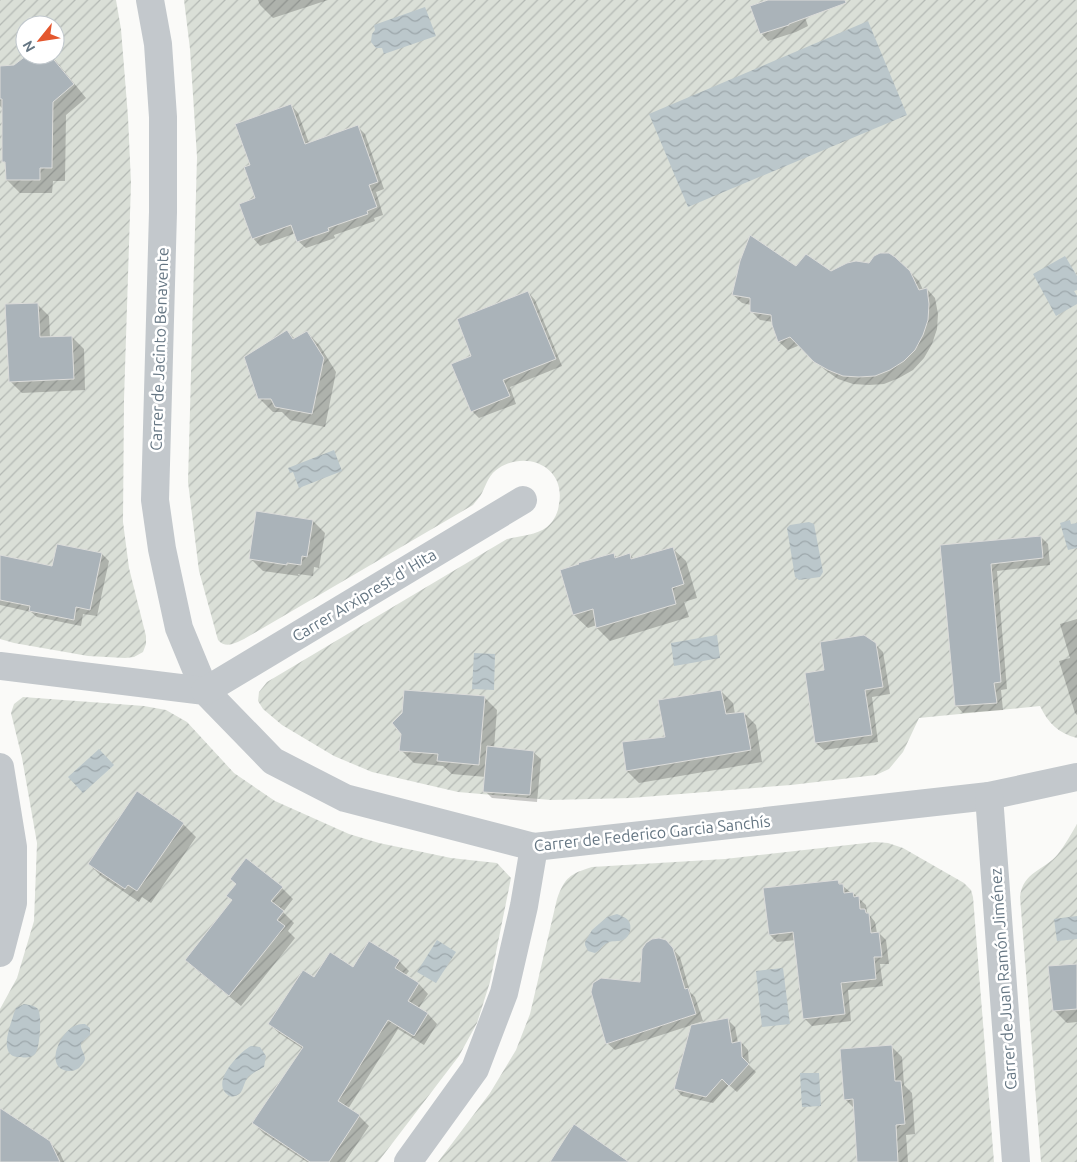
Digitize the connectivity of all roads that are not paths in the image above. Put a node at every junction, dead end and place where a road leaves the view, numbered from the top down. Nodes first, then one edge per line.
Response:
1 (150, 0) edge
2 (523, 500) dead end
3 (0, 666) edge
4 (205, 691) junction
5 (0, 767) edge
6 (1077, 778) edge
7 (989, 796) junction
8 (534, 847) junction
9 (0, 953) edge
10 (408, 1162) edge
11 (1016, 1162) edge

1 - 4 street, Carrer de Jacinto Benavente
2 - 4 street, Carrer Arxiprest d' Hita
3 - 4 street
4 - 8 street, Carrer de Federico Garcia Sanchís
5 - 9 street
6 - 7 street, Carrer de Federico Garcia Sanchís
7 - 8 street, Carrer de Federico Garcia Sanchís
7 - 11 street, Carrer de Juan Ramón Jiménez
8 - 10 street

